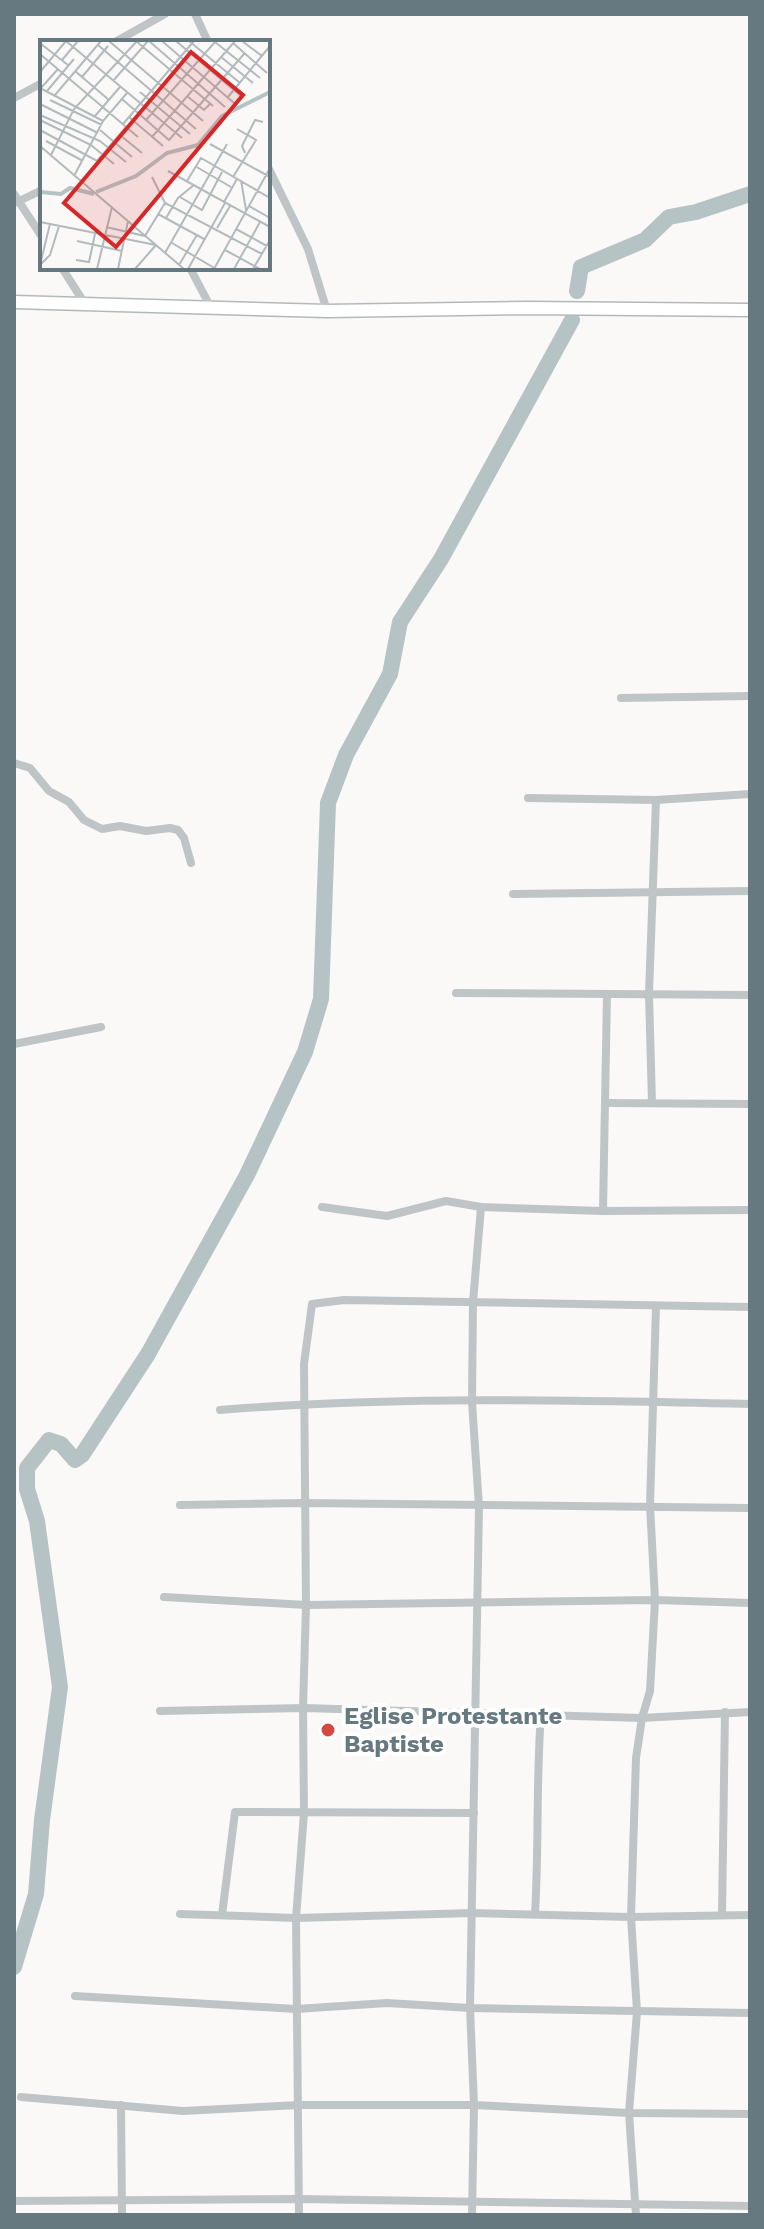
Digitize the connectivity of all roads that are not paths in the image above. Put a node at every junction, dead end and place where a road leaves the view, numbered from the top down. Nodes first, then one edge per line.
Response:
1 (165, 14) edge
2 (195, 14) edge
3 (119, 40) edge
4 (207, 40) edge
5 (40, 84) edge
6 (14, 98) edge
7 (270, 171) edge
8 (40, 191) edge
9 (16, 199) edge
10 (40, 234) edge
11 (63, 270) edge
12 (191, 270) edge
13 (14, 302) edge
14 (85, 304) junction
15 (210, 306) junction
16 (750, 310) edge
17 (327, 311) junction
18 (750, 696) edge
19 (621, 698) dead end
20 (14, 763) edge
21 (750, 794) edge
22 (528, 798) dead end
23 (656, 800) junction
24 (191, 863) dead end
25 (750, 891) edge
26 (651, 892) junction
27 (513, 894) dead end
28 (456, 993) dead end
29 (607, 994) junction
30 (649, 994) junction
31 (750, 995) edge
32 (101, 1027) dead end
33 (14, 1044) edge
34 (605, 1103) junction
35 (652, 1103) junction
36 (750, 1104) edge
37 (322, 1207) dead end
38 (481, 1207) junction
39 (750, 1210) edge
40 (603, 1211) junction
41 (473, 1302) junction
42 (656, 1306) junction
43 (750, 1307) edge
44 (472, 1402) junction
45 (655, 1402) junction
46 (305, 1403) junction
47 (750, 1404) edge
48 (220, 1410) dead end
49 (305, 1503) junction
50 (180, 1505) dead end
51 (650, 1505) junction
52 (479, 1507) junction
53 (750, 1508) edge
54 (164, 1597) dead end
55 (655, 1600) junction
56 (476, 1602) junction
57 (750, 1603) edge
58 (306, 1605) junction
59 (303, 1708) junction
60 (160, 1711) dead end
61 (476, 1712) junction
62 (725, 1712) junction
63 (750, 1712) edge
64 (541, 1714) junction
65 (642, 1718) junction
66 (304, 1813) junction
67 (474, 1813) junction
68 (472, 1913) junction
69 (180, 1914) dead end
70 (535, 1914) junction
71 (222, 1915) junction
72 (722, 1915) junction
73 (750, 1915) edge
74 (631, 1917) junction
75 (296, 1918) junction
76 (75, 1996) dead end
77 (470, 2008) junction
78 (296, 2009) junction
79 (637, 2012) junction
80 (750, 2013) edge
81 (21, 2097) dead end
82 (121, 2105) junction
83 (299, 2105) junction
84 (474, 2105) junction
85 (629, 2113) junction
86 (750, 2114) edge
87 (299, 2199) junction
88 (123, 2200) junction
89 (14, 2201) edge
90 (472, 2202) junction
91 (750, 2206) edge
92 (636, 2210) edge
93 (122, 2215) edge
94 (299, 2215) edge
95 (472, 2215) edge

1 - 3 street
2 - 4 street
5 - 6 street
7 - 17 street
8 - 9 street
9 - 10 street
11 - 14 street
12 - 15 street
13 - 14 main road
14 - 15 main road
15 - 17 main road
16 - 17 main road
18 - 19 street
20 - 24 street
21 - 23 street
22 - 23 street
23 - 26 street
25 - 26 street
26 - 27 street
26 - 30 street
28 - 29 street
29 - 30 street
29 - 34 street
30 - 31 street
30 - 35 street
32 - 33 street
34 - 35 street
34 - 40 street
35 - 36 street
37 - 38 street
38 - 40 street
38 - 41 street
39 - 40 street
41 - 42 street
41 - 44 street
41 - 46 street
42 - 43 street
42 - 45 street
44 - 45 street
44 - 46 street
44 - 52 street
45 - 47 street
45 - 51 street
46 - 48 street
46 - 49 street
49 - 50 street
49 - 52 street
49 - 58 street
51 - 52 street
51 - 53 street
51 - 55 street
52 - 56 street
54 - 58 street
55 - 56 street
55 - 57 street
55 - 65 street
56 - 58 street
56 - 61 street
58 - 59 street
59 - 60 street
59 - 61 street
59 - 66 street
61 - 64 street
61 - 67 street
62 - 63 street
62 - 65 street
62 - 72 street
64 - 65 street
64 - 70 street
65 - 74 street
66 - 67 street
66 - 71 street
66 - 75 street
67 - 68 street
68 - 70 street
68 - 75 street
68 - 77 street
69 - 71 street
70 - 74 street
71 - 75 street
72 - 73 street
72 - 74 street
74 - 79 street
75 - 78 street
76 - 78 street
77 - 78 street
77 - 79 street
77 - 84 street
78 - 83 street
79 - 80 street
79 - 85 street
81 - 82 street
82 - 83 street
82 - 88 street
83 - 84 street
83 - 87 street
84 - 85 street
84 - 90 street
85 - 86 street
85 - 92 street
87 - 88 street
87 - 90 street
87 - 94 street
88 - 89 street
88 - 93 street
90 - 92 street
90 - 95 street
91 - 92 street

